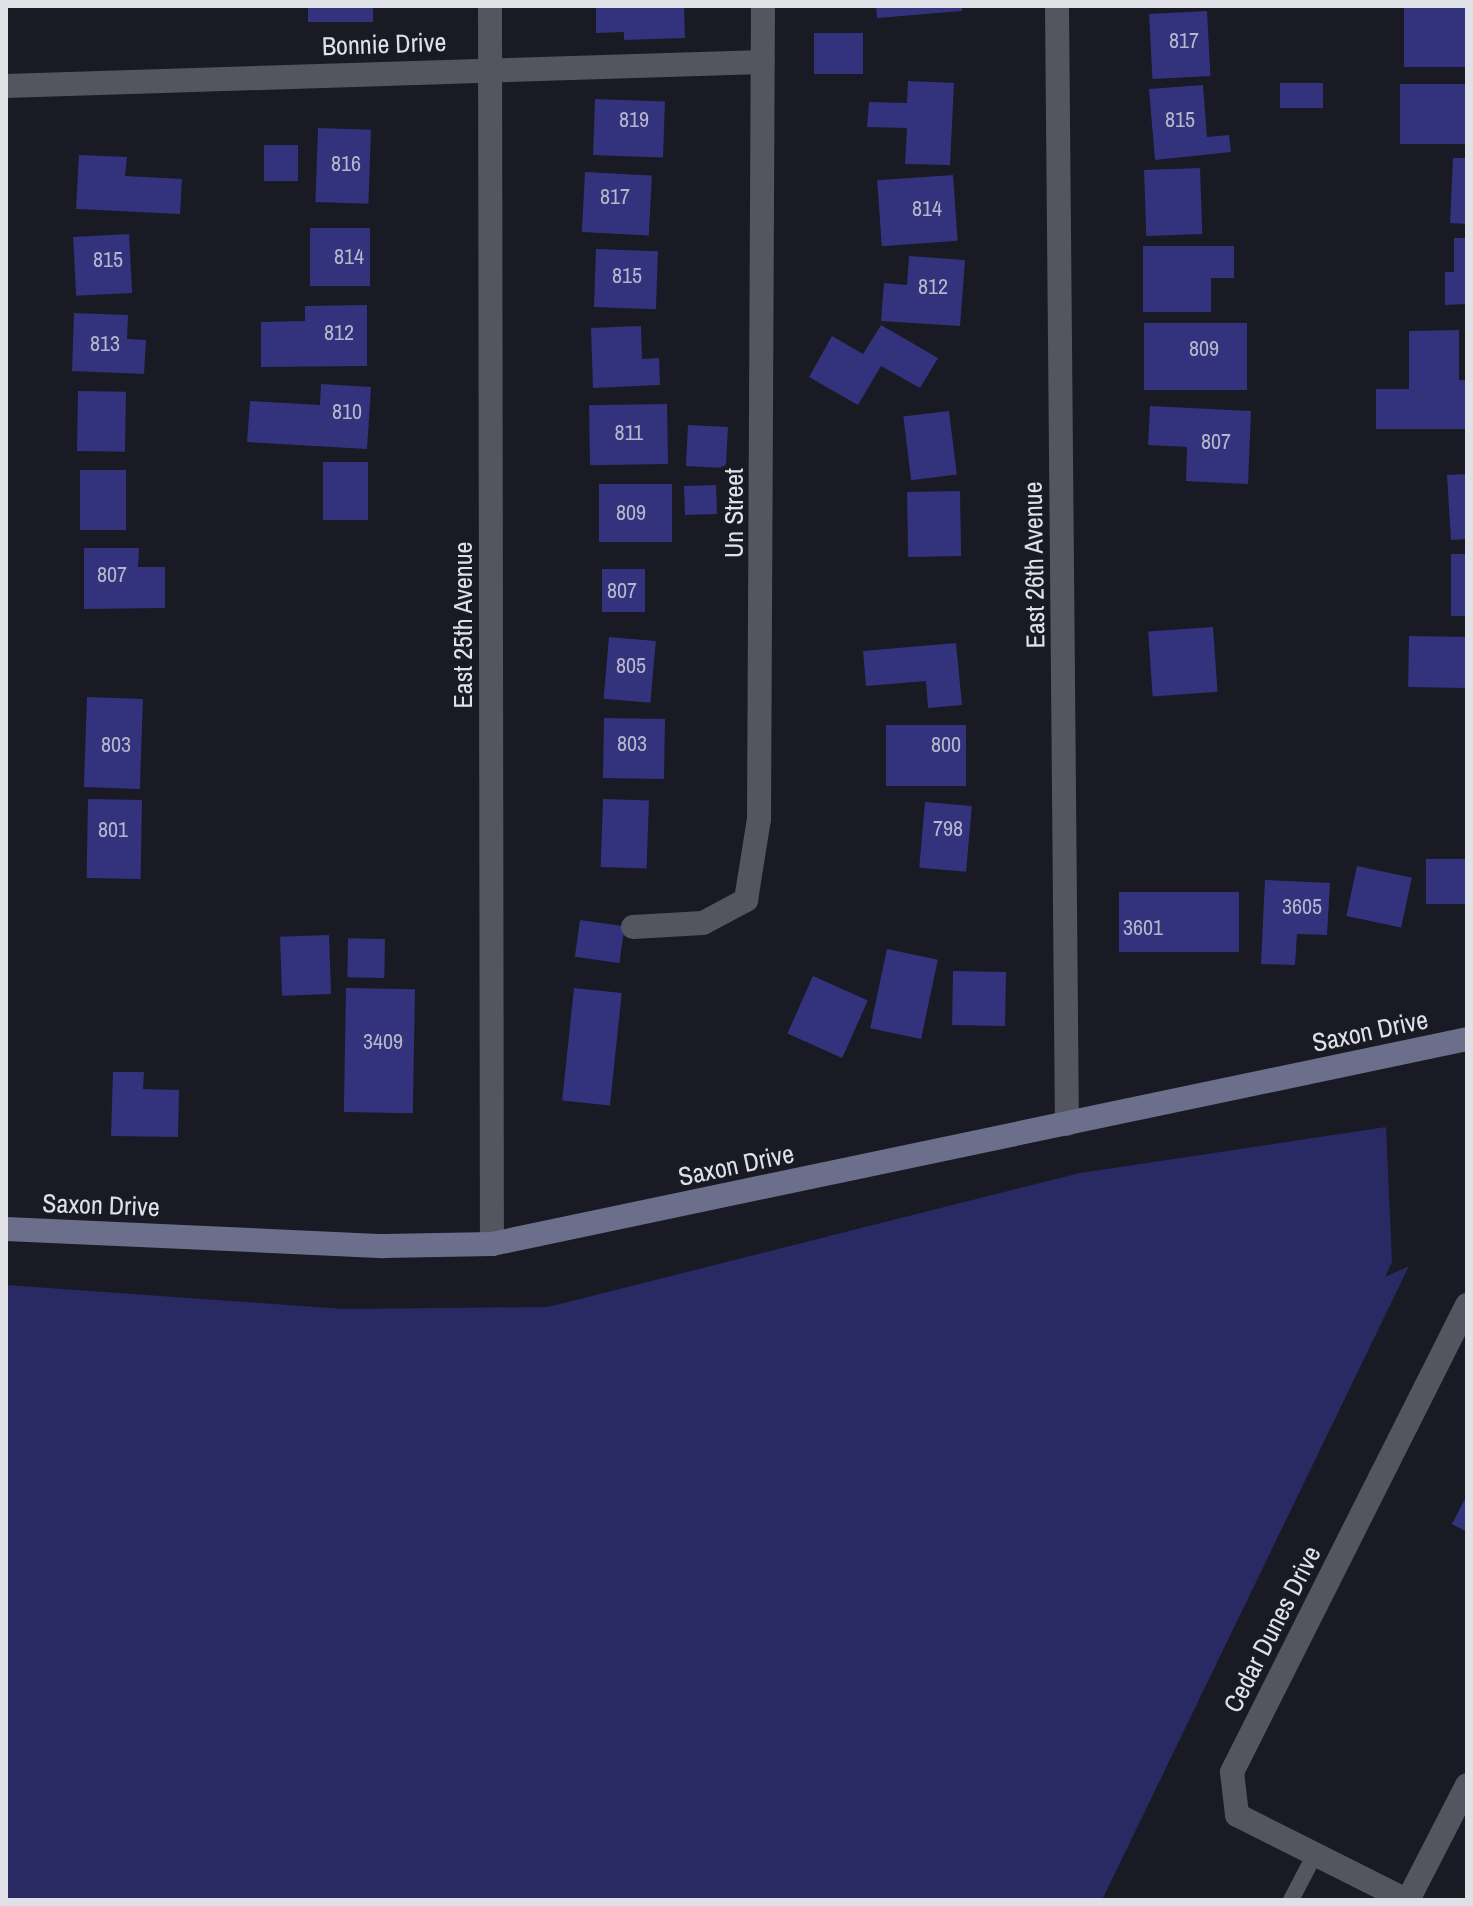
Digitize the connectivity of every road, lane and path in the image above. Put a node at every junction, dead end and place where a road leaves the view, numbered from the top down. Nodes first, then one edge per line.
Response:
1 (490, 6) edge
2 (763, 6) edge
3 (1057, 6) edge
4 (763, 62) junction
5 (490, 69) junction
6 (6, 86) edge
7 (633, 927) dead end
8 (1467, 1039) edge
9 (1067, 1124) junction
10 (6, 1229) edge
11 (492, 1244) junction
12 (1467, 1305) edge
13 (1467, 1785) edge
14 (1315, 1854) junction
15 (1291, 1900) edge
16 (1407, 1900) edge

1 - 5 street, East 25th Avenue
2 - 4 street, Un Street
3 - 9 street, East 26th Avenue
4 - 5 street, Bonnie Drive
4 - 7 street, Un Street
5 - 6 street, Bonnie Drive
5 - 11 street, East 25th Avenue
8 - 9 street, Saxon Drive
9 - 11 street, Saxon Drive
10 - 11 street, Saxon Drive
12 - 14 street, Cedar Dunes Drive
13 - 16 street, Cedar Dunes Drive
14 - 15 lane
14 - 16 street, Cedar Dunes Drive

